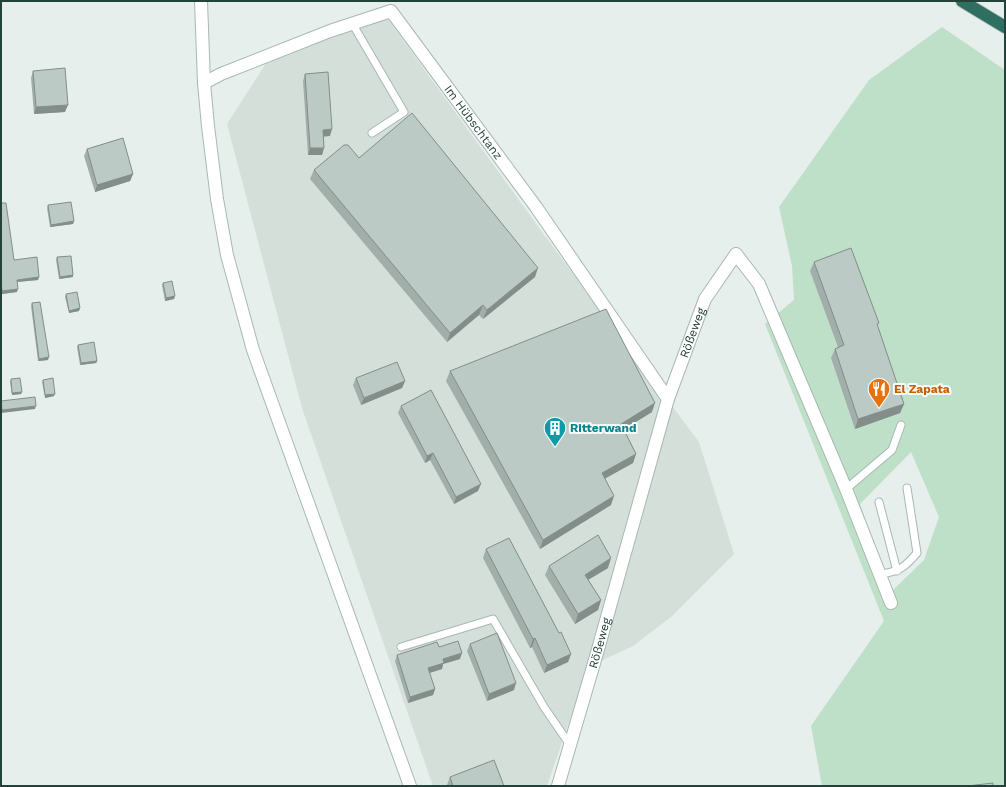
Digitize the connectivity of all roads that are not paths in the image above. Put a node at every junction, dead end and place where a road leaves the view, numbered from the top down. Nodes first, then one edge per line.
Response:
1 (202, 1) edge
2 (962, 1) edge
3 (352, 23) junction
4 (1005, 27) edge
5 (204, 83) junction
6 (372, 133) dead end
7 (668, 399) junction
8 (901, 425) dead end
9 (907, 488) dead end
10 (846, 489) junction
11 (879, 502) dead end
12 (896, 571) junction
13 (880, 574) junction
14 (891, 602) dead end
15 (401, 647) dead end
16 (570, 745) junction
17 (410, 786) edge
18 (558, 786) edge

1 - 5 street
2 - 4 highway
3 - 5 street, Im Hübschtanz
3 - 6 lane
3 - 7 street, Im Hübschtanz
5 - 17 street
7 - 10 street, Rößeweg
7 - 16 street, Rößeweg
8 - 10 lane
9 - 12 lane
10 - 13 street, Rößeweg
11 - 12 lane
12 - 13 lane
13 - 14 street, Rößeweg
15 - 16 lane
16 - 18 street, Rößeweg

